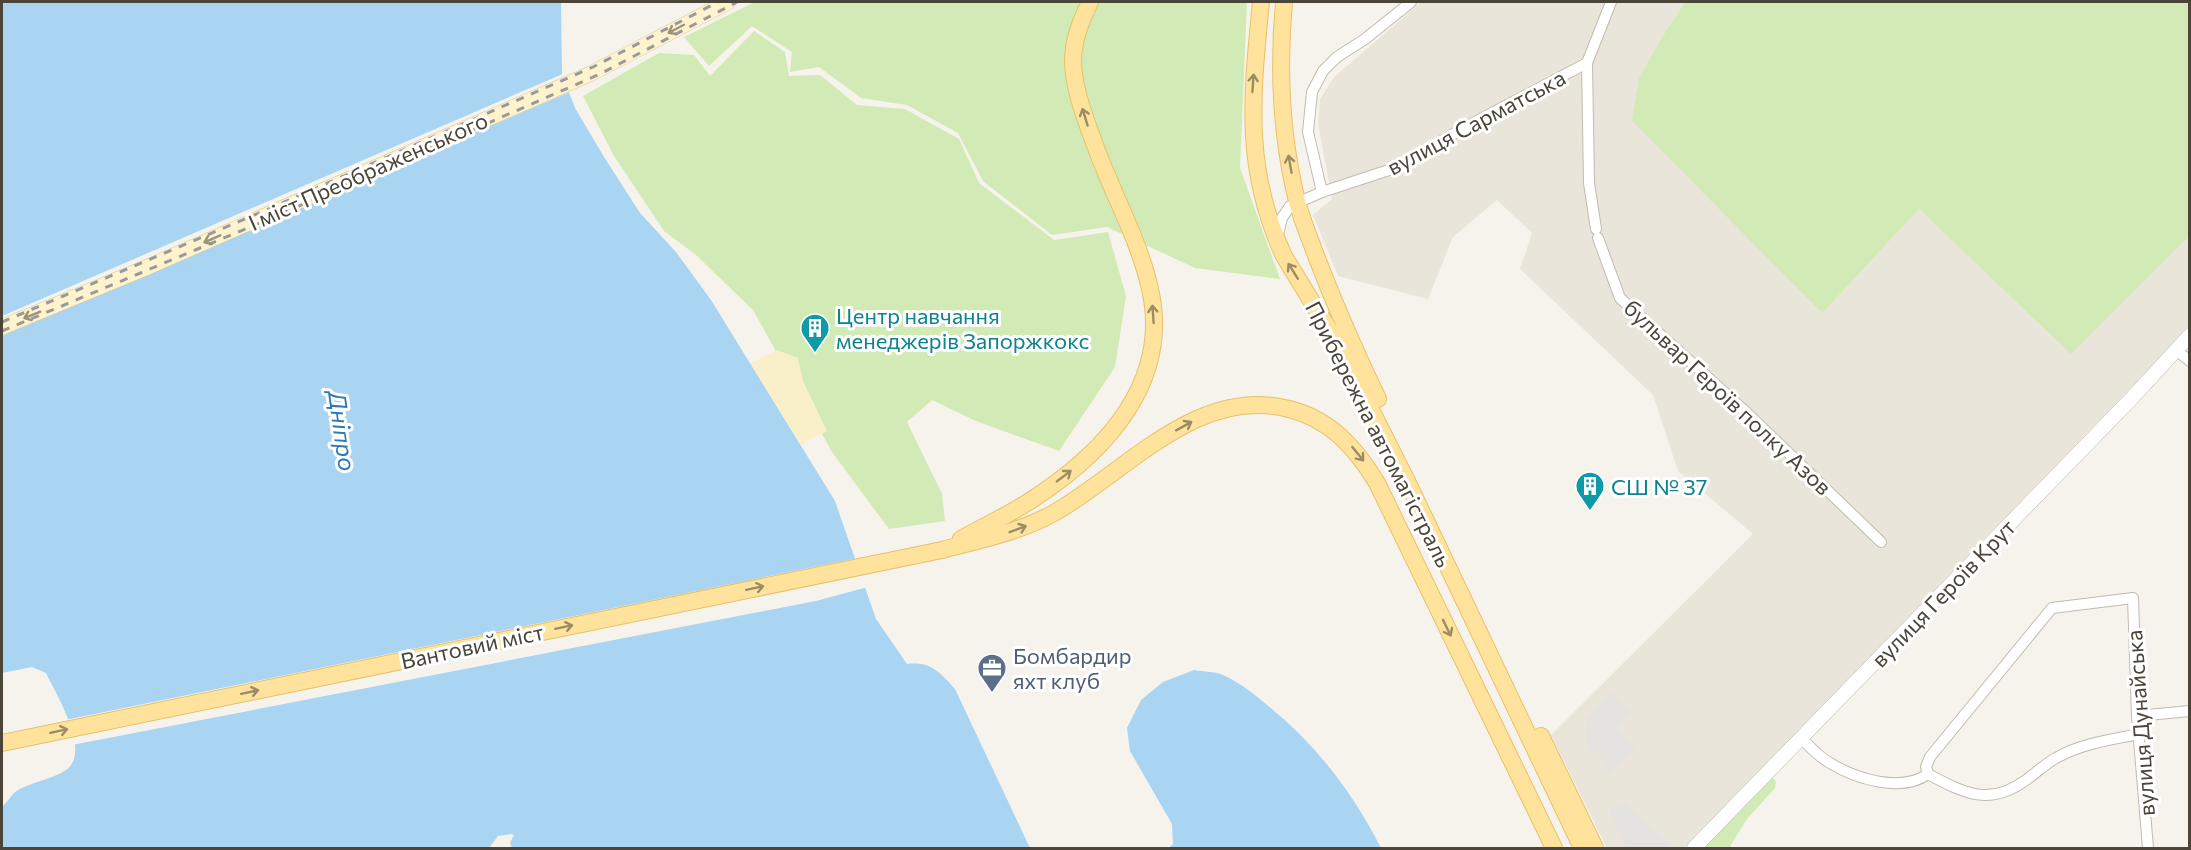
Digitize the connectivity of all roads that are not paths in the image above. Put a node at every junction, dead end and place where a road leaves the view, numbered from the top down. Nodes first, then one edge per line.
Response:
1 (728, 2) edge
2 (1090, 2) edge
3 (1261, 2) edge
4 (1284, 2) edge
5 (1411, 2) edge
6 (1611, 2) edge
7 (1587, 63) junction
8 (1322, 192) junction
9 (1297, 202) junction
10 (1276, 239) junction
11 (2, 327) edge
12 (2190, 335) edge
13 (2176, 350) junction
14 (2190, 361) edge
15 (1881, 542) dead end
16 (942, 550) junction
17 (2190, 711) edge
18 (2137, 716) junction
19 (2140, 734) junction
20 (1802, 739) junction
21 (2, 743) edge
22 (1928, 774) junction
23 (1554, 849) edge
24 (1582, 849) edge
25 (1595, 849) edge
26 (1694, 849) edge
27 (2148, 849) edge

1 -> 11 main road, I міст Преображенського
16 -> 2 main road
10 -> 3 main road, Прибережна автомагістраль
9 -> 4 main road, Прибережна автомагістраль
5 - 8 street
6 - 7 street, бульвар Героїв полку Азов
7 - 8 street, вулиця Сарматська
7 - 15 street, бульвар Героїв полку Азов
8 - 9 street, вулиця Сарматська
9 - 10 street
9 - 25 main road, Прибережна автомагістраль
24 -> 10 main road, Прибережна автомагістраль
12 - 13 street, вулиця Героїв Крут
13 - 14 street
13 - 20 street, вулиця Героїв Крут
21 -> 16 main road, Вантовий міст
16 -> 23 main road
17 - 18 street
18 - 19 street, вулиця Дунайська
18 - 22 street, вулиця Дунайська
19 - 22 street
19 - 27 street, вулиця Дунайська
20 - 22 street
20 - 26 street, вулиця Героїв Крут

